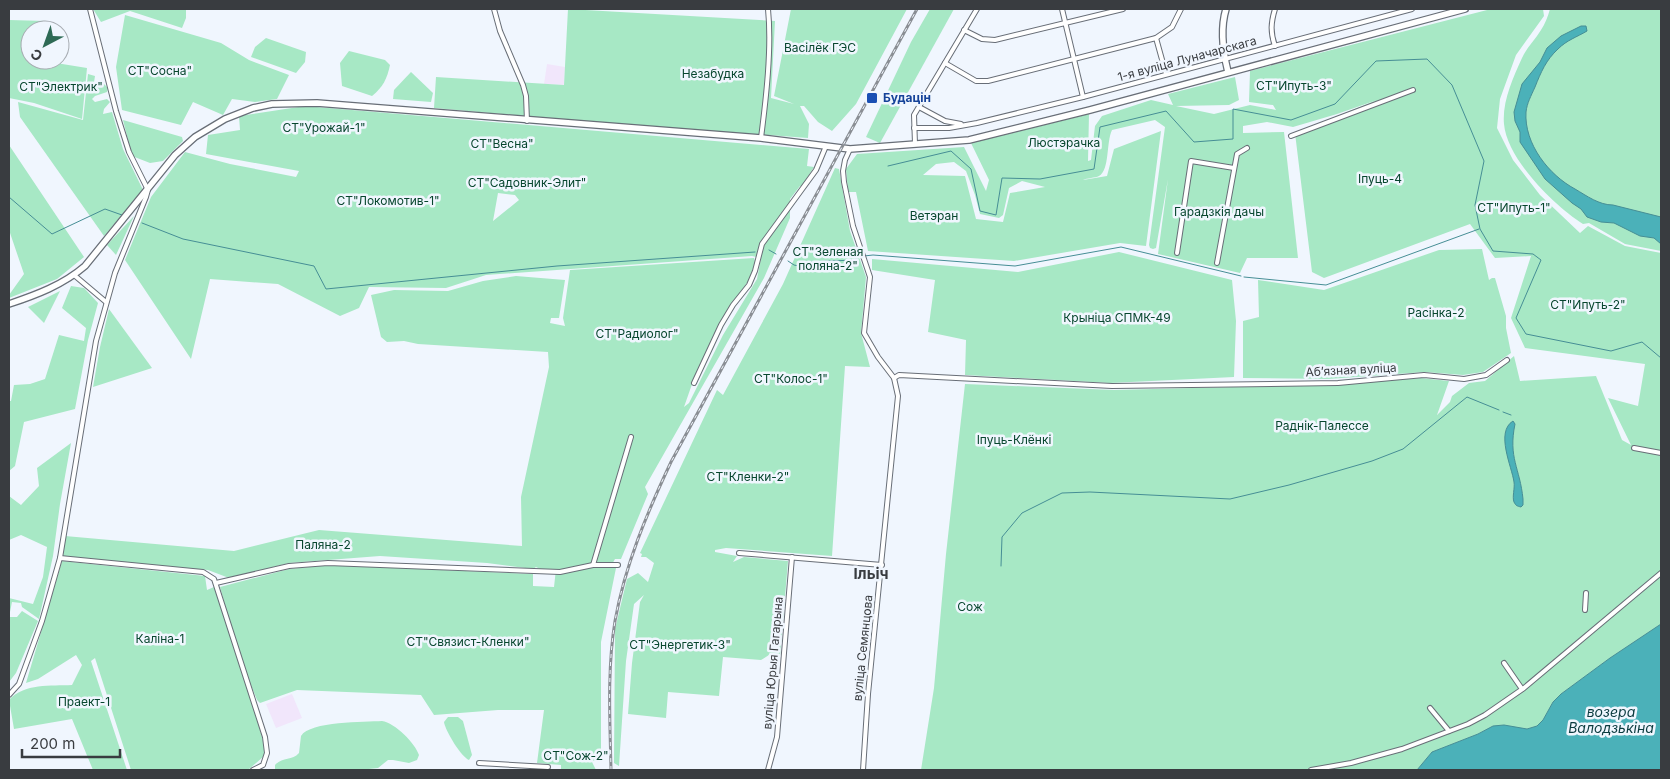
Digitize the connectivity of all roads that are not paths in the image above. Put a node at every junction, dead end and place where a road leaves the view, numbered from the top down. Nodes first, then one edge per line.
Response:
1 (90, 9) edge
2 (494, 9) edge
3 (768, 9) edge
4 (977, 9) edge
5 (1062, 9) edge
6 (1123, 9) edge
7 (1181, 9) edge
8 (1226, 9) edge
9 (1275, 9) edge
10 (1384, 9) edge
11 (1412, 9) edge
12 (1465, 9) edge
13 (1386, 16) junction
14 (1066, 22) junction
15 (964, 30) junction
16 (1156, 38) junction
17 (1275, 46) junction
18 (1075, 58) junction
19 (1225, 58) junction
20 (945, 63) junction
21 (1228, 72) junction
22 (1166, 74) junction
23 (1413, 90) dead end
24 (1083, 97) junction
25 (920, 107) junction
26 (527, 121) junction
27 (967, 125) junction
28 (914, 128) junction
29 (1291, 136) dead end
30 (761, 138) junction
31 (915, 144) junction
32 (826, 146) junction
33 (1247, 148) dead end
34 (850, 149) junction
35 (1234, 168) junction
36 (148, 190) junction
37 (1177, 254) dead end
38 (1217, 264) dead end
39 (74, 275) junction
40 (106, 302) junction
41 (9, 304) edge
42 (1507, 360) dead end
43 (894, 378) junction
44 (694, 384) dead end
45 (631, 437) dead end
46 (1634, 448) dead end
47 (1661, 453) edge
48 (739, 553) dead end
49 (792, 556) junction
50 (60, 558) junction
51 (593, 565) junction
52 (618, 565) dead end
53 (882, 565) junction
54 (1661, 573) edge
55 (216, 584) junction
56 (1586, 593) dead end
57 (1585, 610) dead end
58 (1504, 663) dead end
59 (1522, 689) junction
60 (9, 695) edge
61 (1430, 708) dead end
62 (1449, 731) junction
63 (479, 763) dead end
64 (1351, 763) junction
65 (263, 765) junction
66 (548, 767) dead end
67 (253, 770) edge
68 (262, 770) edge
69 (768, 770) edge
70 (863, 770) edge
71 (1311, 770) edge
72 (1353, 770) edge

1 - 36 street
2 - 26 street
3 - 30 street
4 - 15 street
5 - 14 street
6 - 14 street
7 - 16 street
8 - 19 street
9 - 17 street
10 - 13 street
11 - 13 street, 1-я вуліца Луначарскага
12 - 21 street
13 - 17 street, 1-я вуліца Луначарскага
14 - 15 street
14 - 18 street
15 - 20 street
16 - 18 street
16 - 22 street
17 - 19 street, 1-я вуліца Луначарскага
18 - 20 street
18 - 24 street
19 - 21 street
19 - 22 street, 1-я вуліца Луначарскага
20 - 25 street
21 - 31 street
22 - 24 street, 1-я вуліца Луначарскага
23 - 29 street
24 - 27 street, 1-я вуліца Луначарскага
25 - 27 street
25 - 28 street
26 - 30 street
26 - 36 street
27 - 28 street, 1-я вуліца Луначарскага
28 - 31 street
30 - 32 street
31 - 34 street
32 - 34 street
32 - 44 street
33 - 35 street
34 - 43 street
35 - 37 street
35 - 38 street
36 - 39 street
36 - 40 street
39 - 40 street
39 - 41 street
40 - 50 street
42 - 43 street, Абʼязная вуліца
43 - 53 street, вуліца Семянцова
45 - 51 street
46 - 47 street
48 - 49 street
49 - 53 street
49 - 69 street, вуліца Юрыя Гагарына
50 - 55 street
50 - 60 street
51 - 52 street
51 - 55 street
53 - 70 street, вуліца Семянцова
54 - 59 street
55 - 65 street
56 - 57 street
58 - 59 street
59 - 62 street
61 - 62 street
62 - 64 street
63 - 66 street
64 - 71 street
64 - 72 street
65 - 67 street
65 - 68 street

